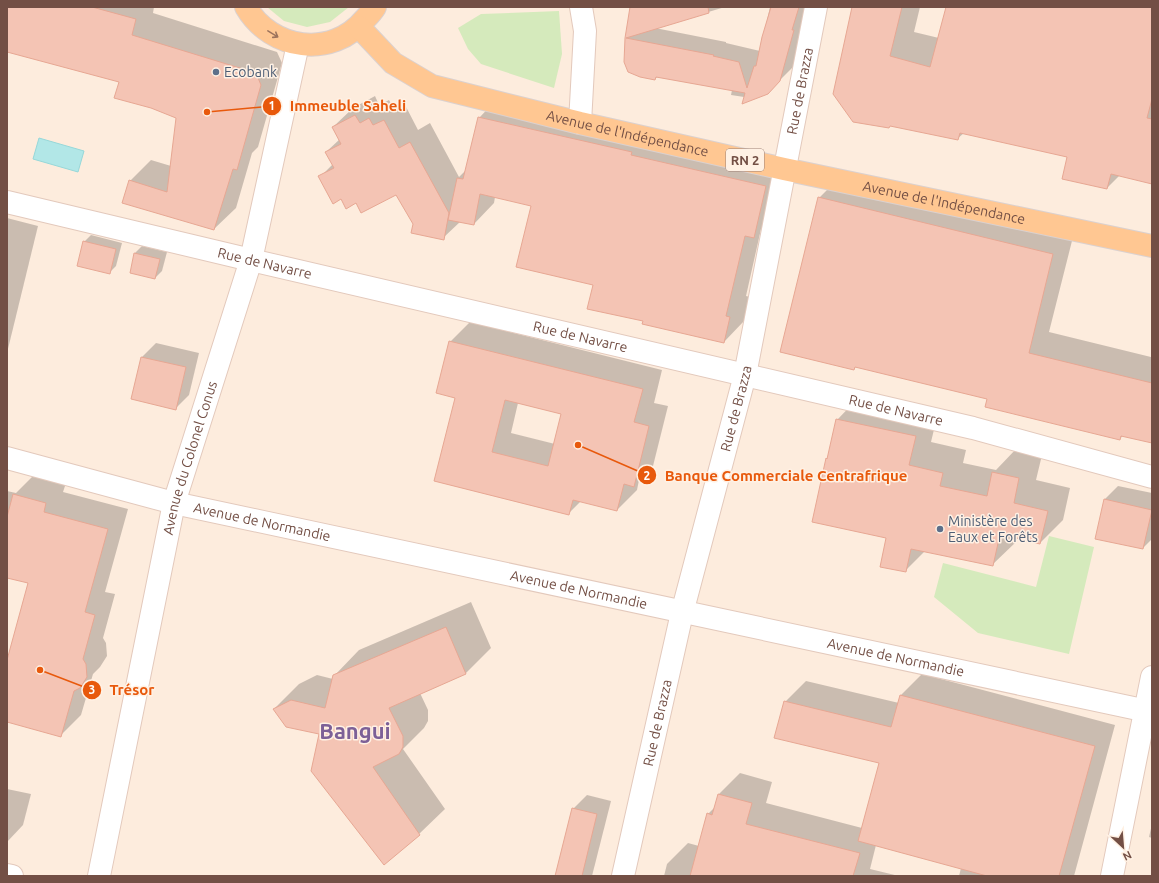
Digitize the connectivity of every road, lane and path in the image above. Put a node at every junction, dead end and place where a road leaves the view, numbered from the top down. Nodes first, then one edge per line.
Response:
1 (246, 7) edge
2 (375, 7) edge
3 (581, 7) edge
4 (816, 7) edge
5 (359, 27) junction
6 (298, 44) junction
7 (580, 123) junction
8 (784, 168) junction
9 (7, 202) edge
10 (1152, 246) edge
11 (251, 260) junction
12 (744, 375) junction
13 (7, 458) edge
14 (1152, 477) edge
15 (174, 503) junction
16 (682, 613) junction
17 (1152, 677) edge
18 (1148, 712) edge
19 (7, 875) edge
20 (12, 876) edge
21 (99, 876) edge
22 (623, 876) edge
23 (1112, 876) edge

1 -> 6 main road
2 - 5 main road
3 - 7 street
4 - 8 street, Rue de Brazza
5 - 6 main road
5 - 7 main road, Avenue de l'Indépendance / RN 2
6 - 11 street, Avenue du Colonel Conus
7 - 8 main road, Avenue de l'Indépendance / RN 2
8 - 10 main road, Avenue de l'Indépendance / RN 2
8 - 12 street, Rue de Brazza
9 - 11 street, Rue de Navarre
11 - 12 street, Rue de Navarre
11 - 15 street, Avenue du Colonel Conus
12 - 14 street, Rue de Navarre
12 - 16 street, Rue de Brazza
13 - 15 street, Avenue de Normandie
15 - 16 street, Avenue de Normandie
15 - 21 street, Avenue du Colonel Conus
16 - 18 street, Avenue de Normandie
16 - 22 street, Rue de Brazza
17 - 18 street
18 - 23 street
19 - 20 street

